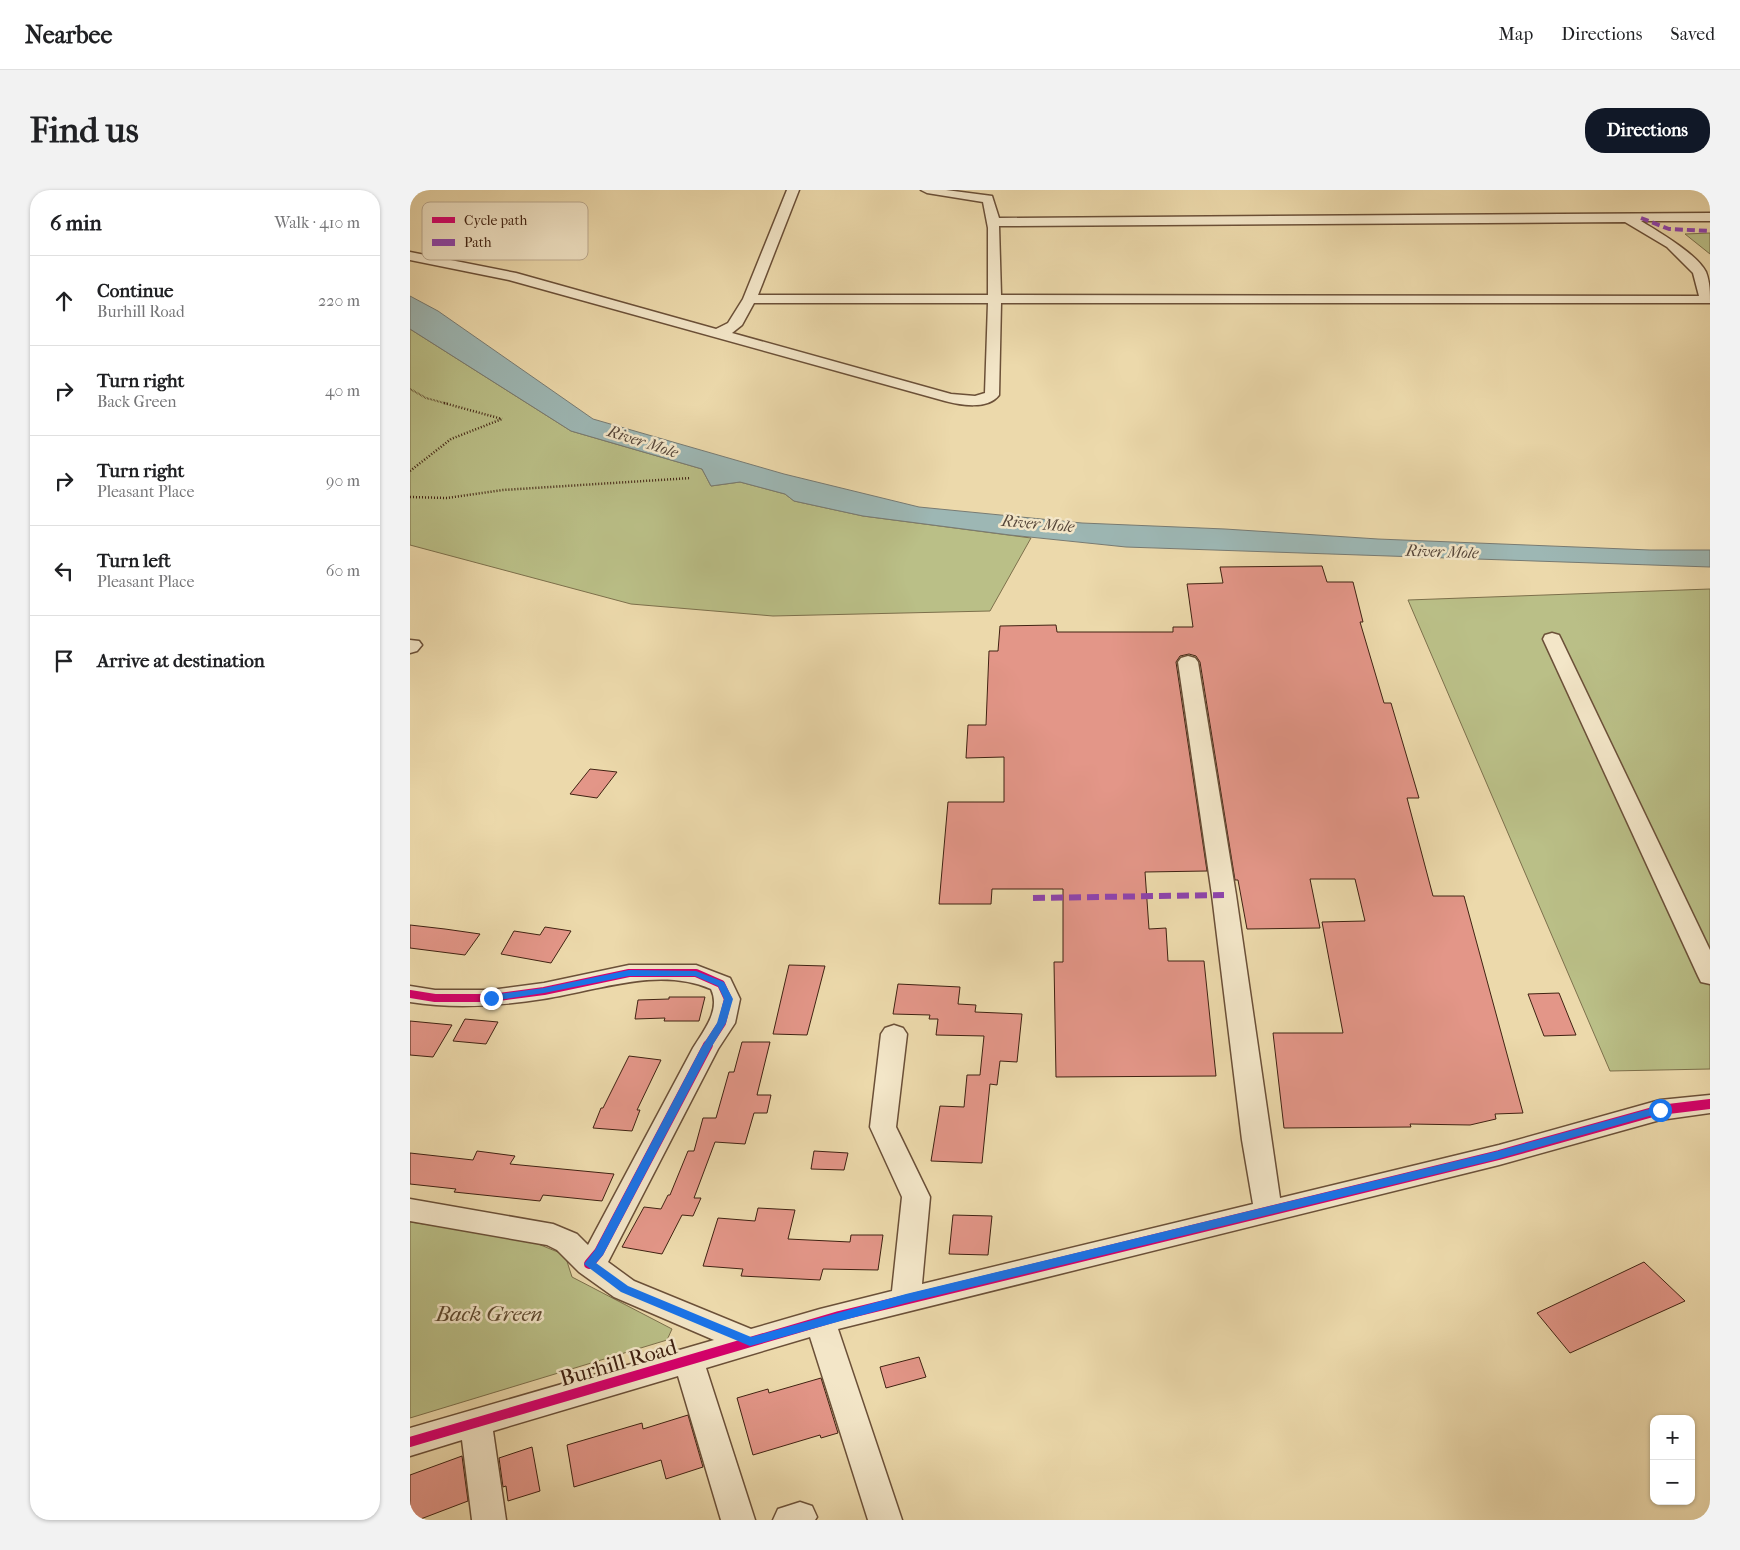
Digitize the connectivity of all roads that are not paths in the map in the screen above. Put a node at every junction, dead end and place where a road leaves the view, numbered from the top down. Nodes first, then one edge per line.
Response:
1 (793, 190) edge
2 (927, 190) edge
3 (992, 194) edge
4 (1710, 217) edge
5 (1627, 218) junction
6 (994, 222) junction
7 (430, 260) edge
8 (750, 299) junction
9 (995, 299) junction
10 (716, 333) junction
11 (1552, 639) dead end
12 (1188, 662) dead end
13 (1710, 976) edge
14 (410, 994) edge
15 (894, 1034) dead end
16 (1710, 1104) edge
17 (410, 1210) edge
18 (1268, 1212) junction
19 (589, 1264) junction
20 (906, 1298) junction
21 (820, 1321) junction
22 (750, 1342) junction
23 (688, 1360) junction
24 (476, 1422) junction
25 (410, 1442) edge
26 (489, 1520) edge
27 (738, 1520) edge
28 (886, 1520) edge

1 - 8 street
2 - 3 street
3 - 6 street
4 - 5 street
5 - 6 street
5 - 9 street
6 - 9 street
7 - 10 street
8 - 9 street
8 - 10 street
9 - 10 street
11 - 13 street
12 - 18 street
14 - 19 street
15 - 20 street
16 - 18 street, Burhill Road
17 - 19 street
18 - 20 street, Burhill Road
19 - 22 street
20 - 21 street, Burhill Road
21 - 22 street, Burhill Road
21 - 28 street
22 - 23 street, Burhill Road
23 - 24 street, Burhill Road
23 - 27 street
24 - 25 street, Burhill Road
24 - 26 street

